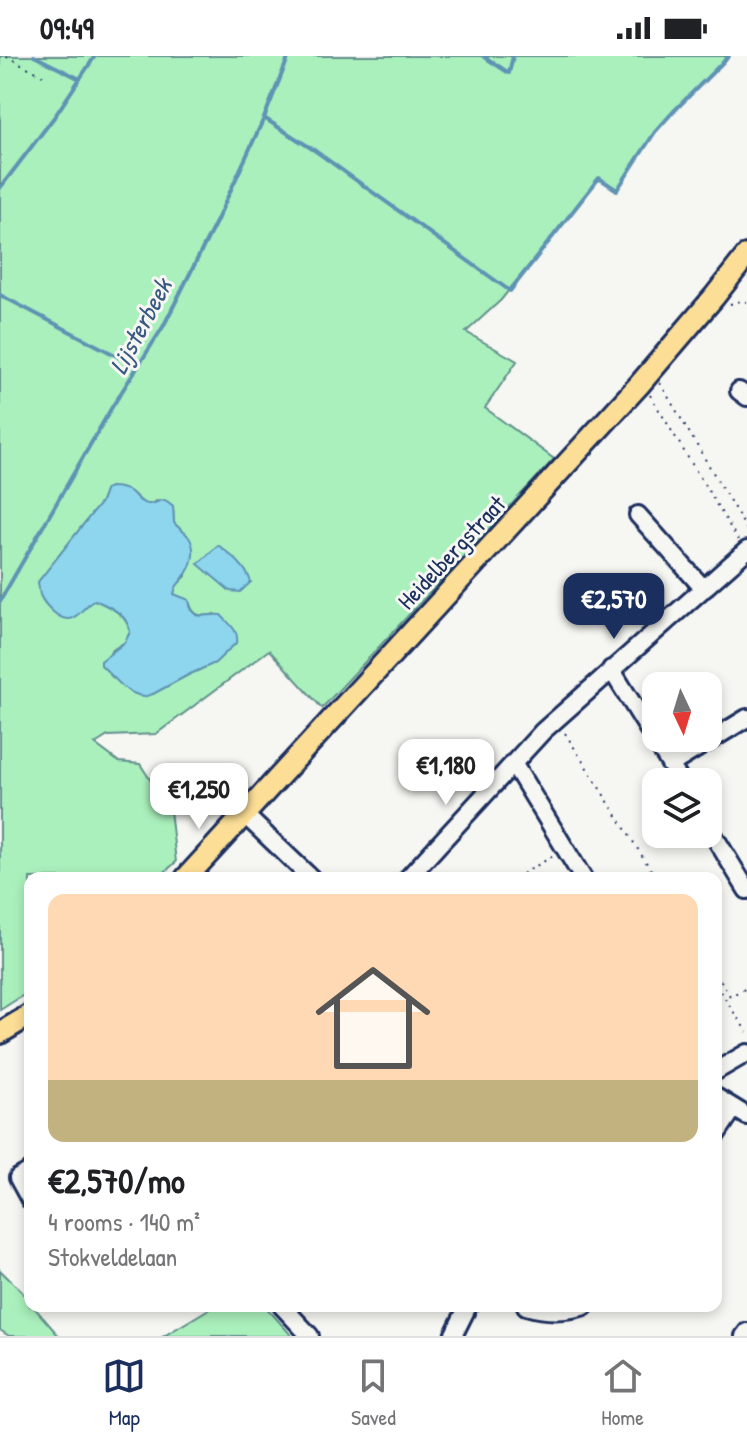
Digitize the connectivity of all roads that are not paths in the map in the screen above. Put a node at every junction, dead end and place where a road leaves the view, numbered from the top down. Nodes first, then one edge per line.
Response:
1 (747, 255) edge
2 (741, 277) edge
3 (638, 515) dead end
4 (746, 551) edge
5 (704, 589) junction
6 (611, 669) junction
7 (747, 718) edge
8 (513, 763) junction
9 (670, 765) junction
10 (672, 768) edge
11 (245, 815) junction
12 (722, 843) edge
13 (741, 865) edge
14 (192, 872) edge
15 (305, 872) edge
16 (413, 872) edge
17 (579, 872) edge
18 (747, 890) edge
19 (24, 1019) edge
20 (0, 1033) edge
21 (747, 1053) edge
22 (722, 1067) edge
23 (722, 1101) edge
24 (740, 1112) edge
25 (722, 1129) edge
26 (288, 1312) edge
27 (465, 1312) edge
28 (310, 1336) edge
29 (453, 1336) edge

1 - 2 main road, Heidelbergstraat
2 - 11 main road, Heidelbergstraat
3 - 5 street
4 - 5 street
5 - 6 street
6 - 8 street
6 - 9 street
7 - 9 street
8 - 16 street
8 - 17 street
9 - 10 street
11 - 14 main road, Heidelbergstraat
11 - 15 street
12 - 13 street
13 - 18 street
19 - 20 main road
21 - 22 street
23 - 24 street
24 - 25 street
26 - 28 street
27 - 29 street

